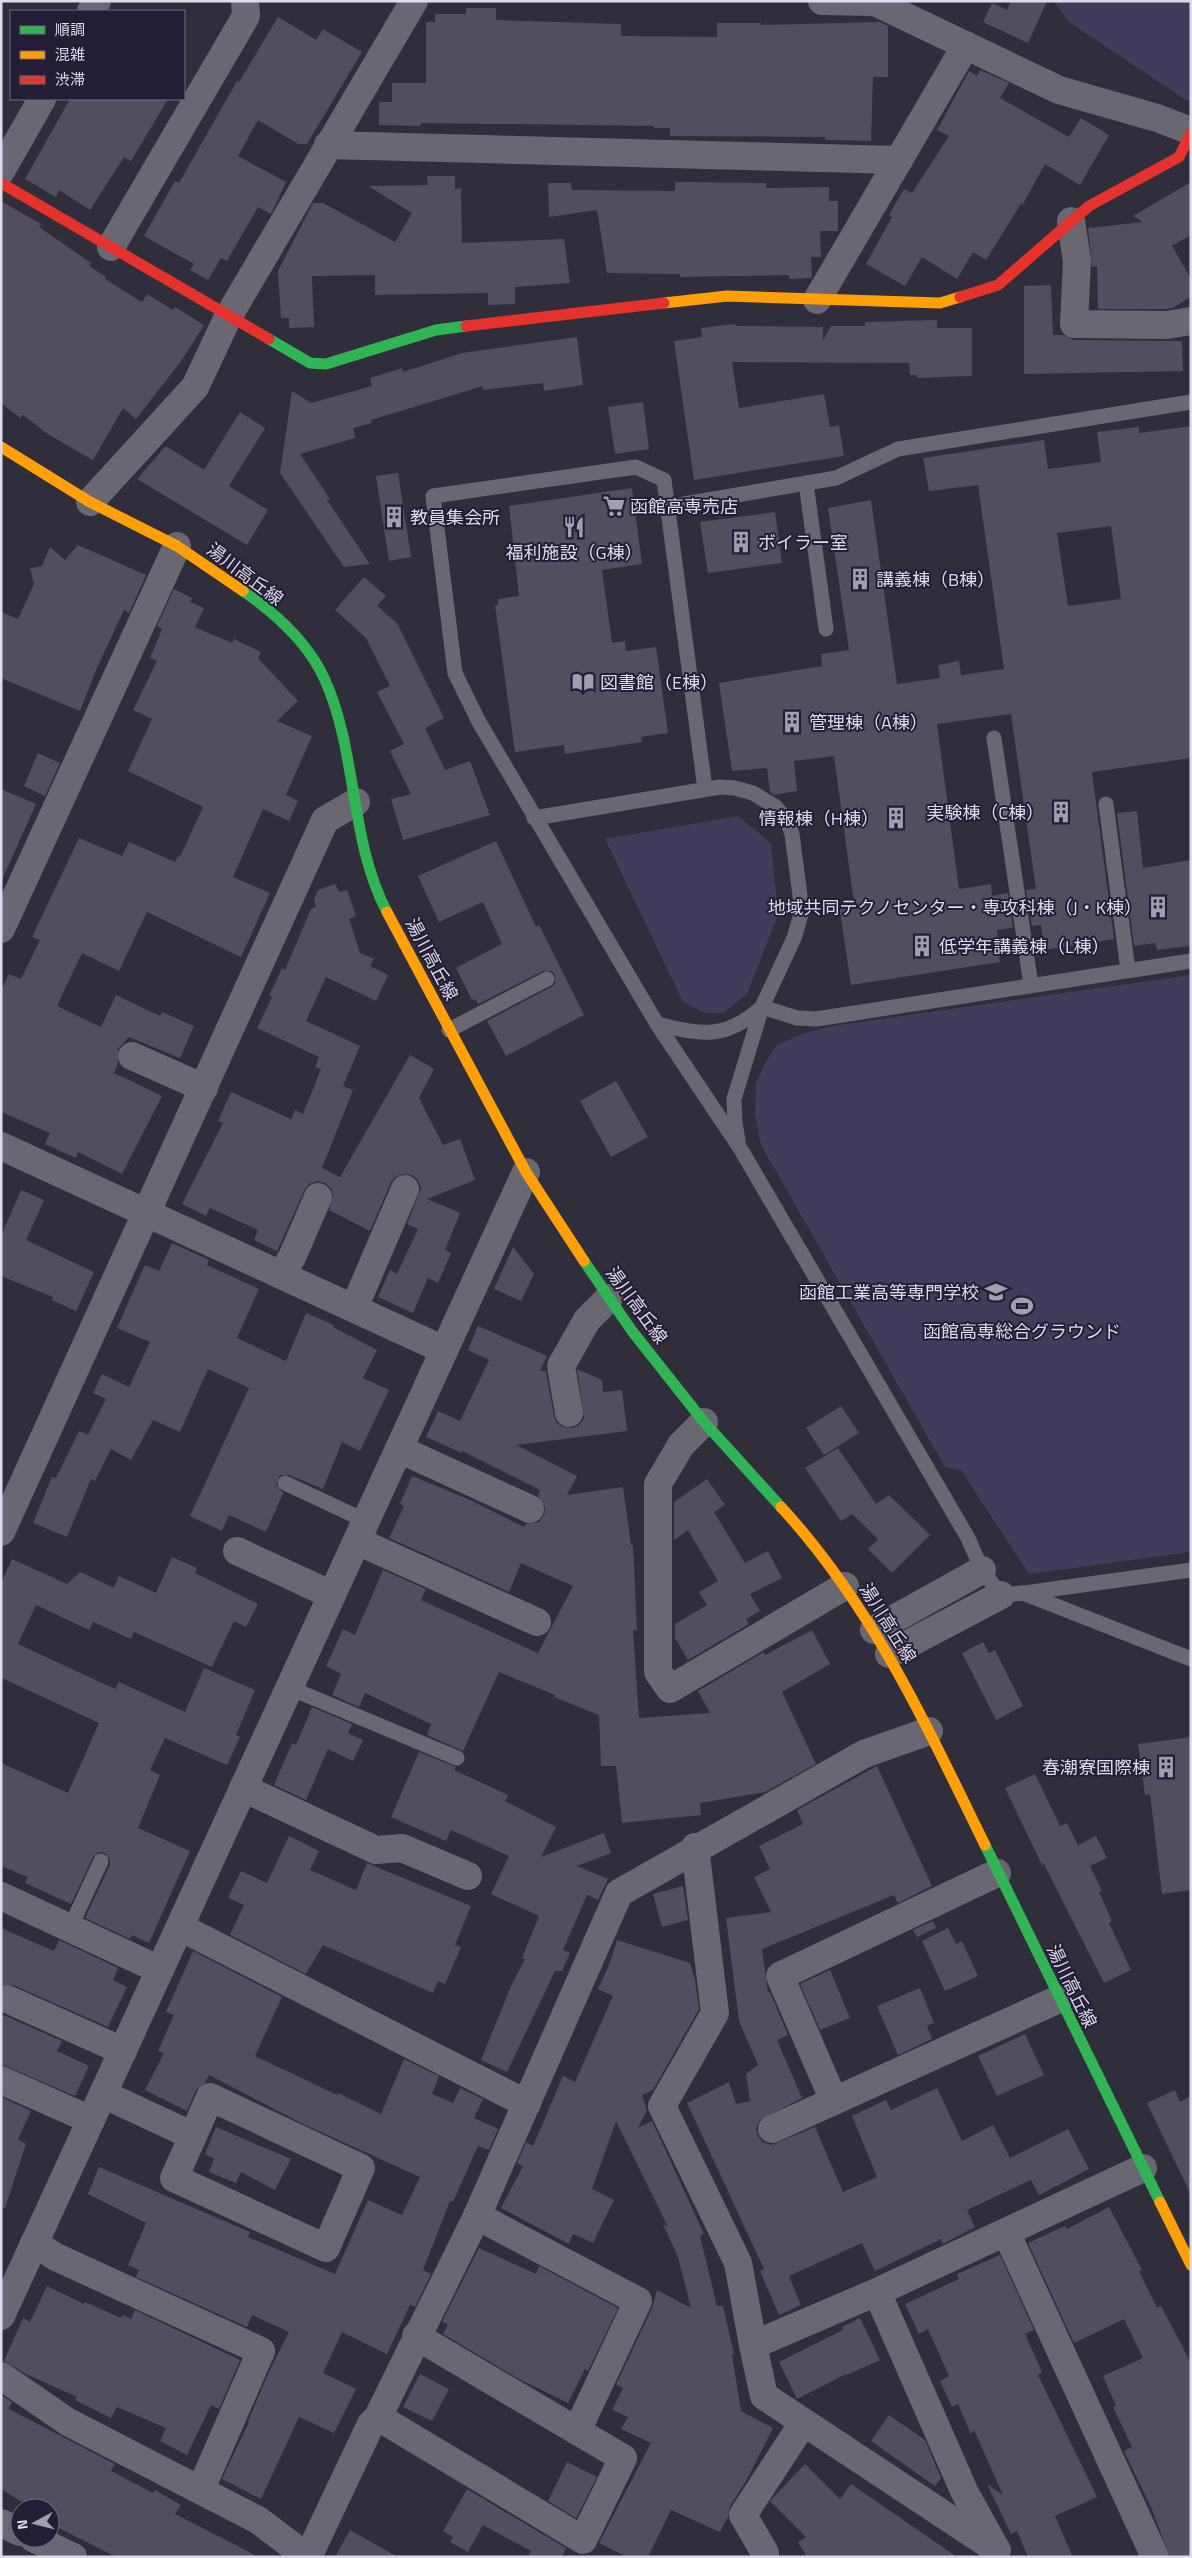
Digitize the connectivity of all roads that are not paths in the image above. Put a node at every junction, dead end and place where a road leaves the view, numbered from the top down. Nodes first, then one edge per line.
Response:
1 (245, 1) edge
2 (414, 1) edge
3 (822, 1) edge
4 (966, 45) junction
5 (41, 100) edge
6 (1191, 132) edge
7 (328, 145) junction
8 (899, 160) junction
9 (1, 171) edge
10 (1, 182) edge
11 (1071, 221) junction
12 (111, 248) junction
13 (817, 300) junction
14 (228, 316) junction
15 (1191, 321) edge
16 (1191, 402) edge
17 (1, 447) edge
18 (806, 483) junction
19 (90, 502) junction
20 (667, 507) junction
21 (177, 546) junction
22 (826, 629) dead end
23 (994, 738) dead end
24 (705, 789) junction
25 (356, 802) junction
26 (1106, 804) dead end
27 (534, 818) junction
28 (1, 929) edge
29 (1191, 961) edge
30 (1128, 970) junction
31 (547, 978) dead end
32 (1031, 984) junction
33 (762, 1007) junction
34 (657, 1024) junction
35 (449, 1030) junction
36 (132, 1056) dead end
37 (204, 1088) junction
38 (1, 1146) edge
39 (740, 1148) junction
40 (526, 1172) junction
41 (404, 1189) dead end
42 (318, 1197) dead end
43 (148, 1212) junction
44 (282, 1274) junction
45 (609, 1298) junction
46 (354, 1308) junction
47 (444, 1350) junction
48 (568, 1413) dead end
49 (704, 1422) junction
50 (399, 1449) junction
51 (284, 1483) dead end
52 (530, 1509) dead end
53 (362, 1531) junction
54 (1, 1532) edge
55 (238, 1551) dead end
56 (982, 1570) junction
57 (1191, 1570) edge
58 (845, 1586) junction
59 (1012, 1594) junction
60 (332, 1595) junction
61 (537, 1622) dead end
62 (874, 1630) junction
63 (889, 1654) junction
64 (1191, 1659) edge
65 (290, 1688) junction
66 (929, 1731) junction
67 (458, 1758) dead end
68 (244, 1788) junction
69 (696, 1847) junction
70 (101, 1861) dead end
71 (997, 1872) junction
72 (468, 1876) dead end
73 (1, 1896) edge
74 (180, 1927) junction
75 (70, 1928) junction
76 (160, 1970) junction
77 (7, 2000) dead end
78 (1059, 2000) junction
79 (123, 2051) junction
80 (1, 2080) edge
81 (103, 2094) junction
82 (834, 2101) junction
83 (527, 2104) junction
84 (91, 2120) junction
85 (772, 2129) dead end
86 (193, 2136) junction
87 (1142, 2168) junction
88 (477, 2216) junction
89 (1006, 2232) junction
90 (34, 2244) junction
91 (1191, 2265) edge
92 (877, 2292) junction
93 (1, 2316) edge
94 (416, 2336) junction
95 (754, 2345) junction
96 (1, 2376) edge
97 (378, 2417) junction
98 (803, 2422) junction
99 (577, 2431) junction
100 (200, 2488) junction
101 (54, 2548) edge
102 (999, 2553) edge
103 (767, 2556) edge
104 (73, 2557) edge
105 (308, 2557) edge
106 (1155, 2557) edge

1 - 12 street
2 - 7 street
3 - 4 street
4 - 6 street
4 - 8 street
5 - 9 street
6 - 11 street
7 - 8 street
7 - 14 street
8 - 13 street
10 - 12 street
11 - 13 street
11 - 15 street
12 - 14 street
13 - 14 street
14 - 19 street
16 - 18 lane
17 - 19 street, 湯川高丘線
18 - 20 lane
18 - 22 lane
19 - 21 street, 湯川高丘線
20 - 24 lane
20 - 27 lane
21 - 25 street, 湯川高丘線
21 - 28 street
23 - 32 lane
24 - 27 lane
24 - 33 lane
25 - 35 street, 湯川高丘線
25 - 37 street
26 - 30 lane
27 - 34 lane
29 - 30 lane
30 - 32 lane
31 - 35 lane
32 - 33 lane
33 - 34 lane
33 - 39 lane
34 - 39 lane
35 - 40 street, 湯川高丘線
36 - 37 street
37 - 43 street
38 - 43 street
39 - 56 lane
40 - 45 street, 湯川高丘線
40 - 47 street
41 - 46 street
42 - 44 street
43 - 44 street
43 - 54 street
44 - 46 street
45 - 48 street
45 - 49 street, 湯川高丘線
46 - 47 street
47 - 50 street
49 - 58 street, 湯川高丘線
49 - 58 street
50 - 52 street
50 - 53 street
51 - 53 lane
53 - 60 street
53 - 61 street
55 - 60 street
56 - 59 lane
56 - 62 street
57 - 59 lane
58 - 62 street, 湯川高丘線
59 - 63 street
59 - 64 lane
60 - 65 street
62 - 63 street, 湯川高丘線
63 - 66 street, 湯川高丘線
65 - 67 lane
65 - 68 street
66 - 69 street
66 - 71 street, 湯川高丘線
68 - 72 street
68 - 74 street
69 - 83 street
69 - 95 street
70 - 75 lane
71 - 78 street, 湯川高丘線
71 - 82 street
73 - 75 street
74 - 76 street
74 - 83 street
75 - 76 street
76 - 79 street
77 - 79 street
78 - 82 street
78 - 87 street, 湯川高丘線
79 - 81 street
80 - 84 street
81 - 84 street
81 - 86 street
82 - 85 street
83 - 88 street
84 - 90 street
86 - 86 street
87 - 89 street
87 - 91 street, 湯川高丘線
88 - 94 street
88 - 99 street
89 - 92 street
89 - 106 street
90 - 93 street
90 - 100 street
92 - 95 street
92 - 102 street
94 - 97 street
94 - 99 street
95 - 98 street
96 - 100 street
97 - 99 street
97 - 105 street
98 - 102 street
98 - 103 street
100 - 105 street
101 - 104 street

